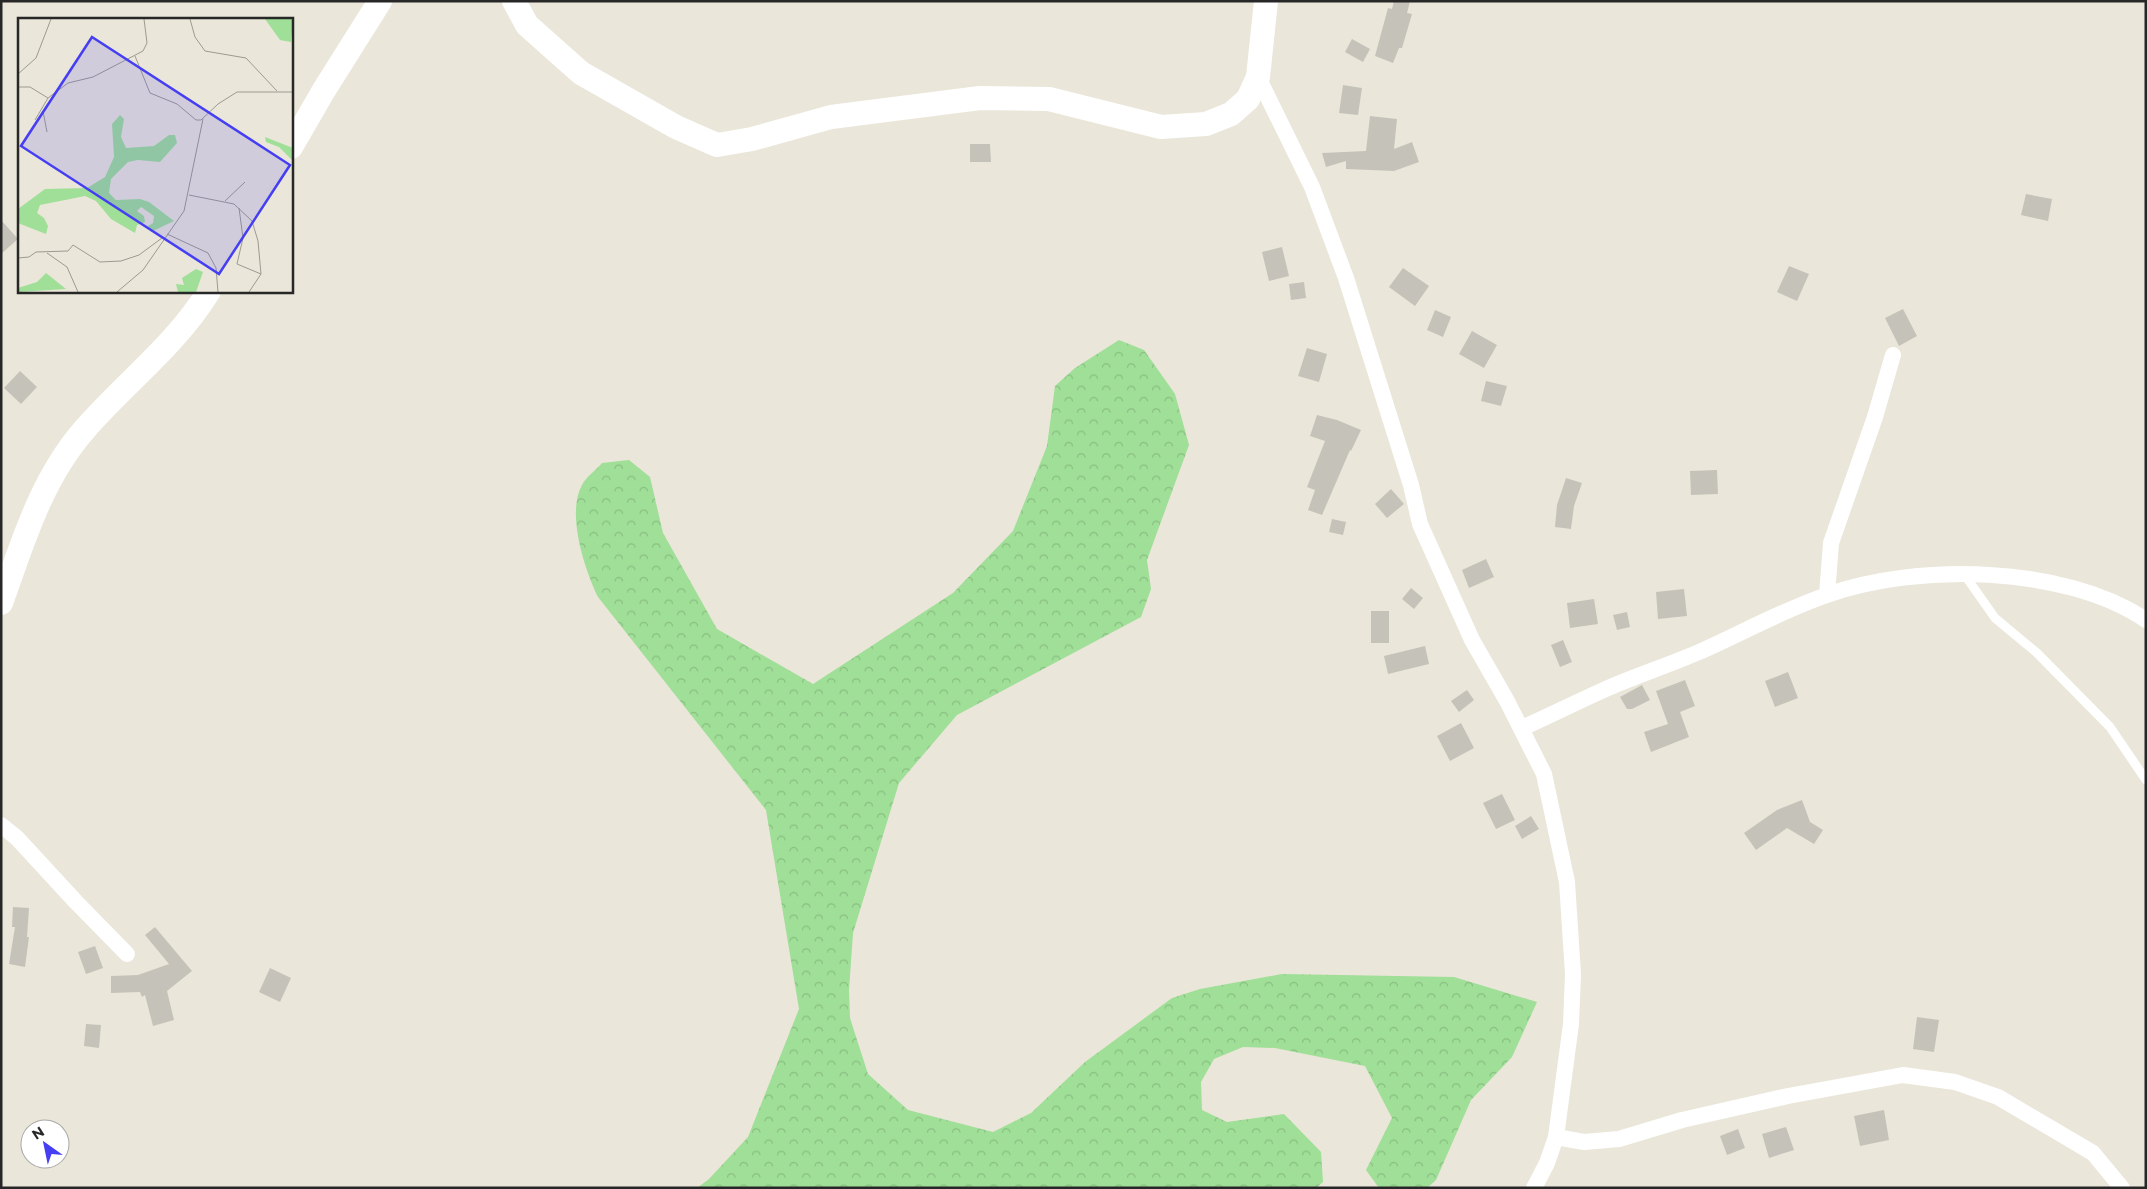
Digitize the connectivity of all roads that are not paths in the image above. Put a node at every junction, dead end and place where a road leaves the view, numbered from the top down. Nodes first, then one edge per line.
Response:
1 (380, 1) edge
2 (514, 1) edge
3 (1266, 1) edge
4 (1258, 77) junction
5 (292, 145) edge
6 (208, 292) edge
7 (1893, 355) dead end
8 (1964, 574) junction
9 (1827, 595) junction
10 (1, 603) edge
11 (2146, 620) edge
12 (1522, 728) junction
13 (2146, 780) edge
14 (1, 825) edge
15 (127, 954) dead end
16 (1556, 1137) junction
17 (1546, 1163) junction
18 (1534, 1188) edge
19 (1544, 1188) edge
20 (2122, 1188) edge

1 - 5 street
2 - 4 street
3 - 4 street
4 - 12 street
6 - 10 street
7 - 9 street
8 - 9 street
8 - 11 street
8 - 13 lane
9 - 12 street
12 - 16 street
14 - 15 street
16 - 17 street
16 - 20 street
17 - 18 street
17 - 19 street

